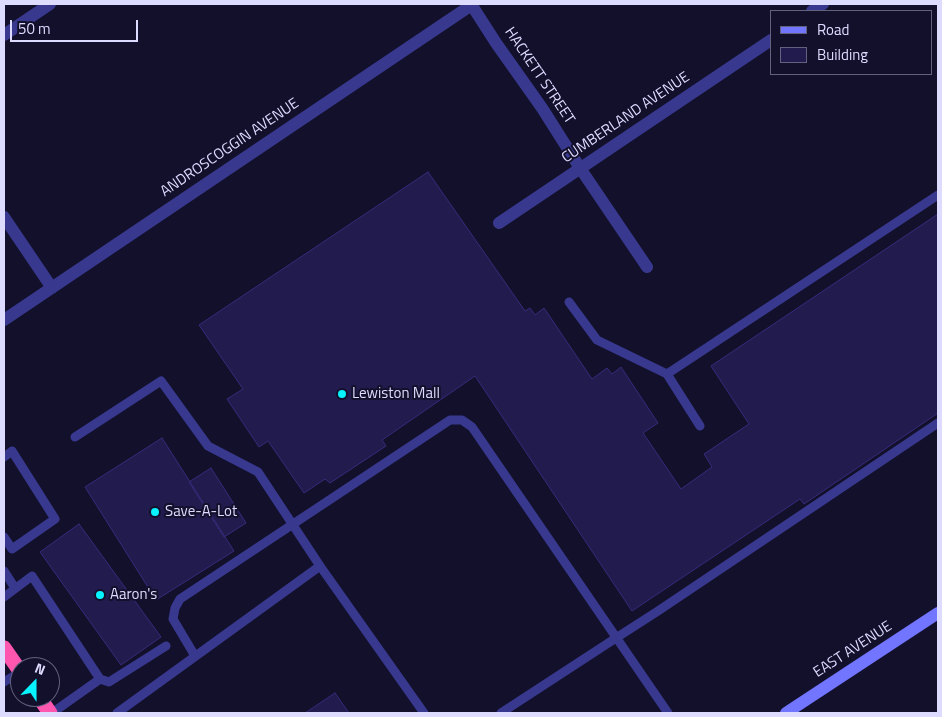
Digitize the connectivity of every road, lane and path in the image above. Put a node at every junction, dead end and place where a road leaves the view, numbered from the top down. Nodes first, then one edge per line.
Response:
1 (50, 4) edge
2 (472, 4) edge
3 (4, 35) edge
4 (770, 41) edge
5 (580, 168) junction
6 (938, 195) edge
7 (4, 217) edge
8 (499, 223) dead end
9 (647, 267) dead end
10 (52, 288) junction
11 (570, 302) dead end
12 (4, 320) edge
13 (667, 374) junction
14 (938, 423) edge
15 (700, 426) dead end
16 (75, 436) dead end
17 (4, 457) edge
18 (293, 525) junction
19 (4, 537) edge
20 (8, 551) edge
21 (320, 566) junction
22 (4, 571) edge
23 (15, 588) junction
24 (4, 596) edge
25 (938, 613) edge
26 (616, 638) junction
27 (166, 646) dead end
28 (195, 656) junction
29 (100, 679) junction
30 (51, 713) edge
31 (117, 713) edge
32 (424, 713) edge
33 (501, 713) edge
34 (668, 713) edge
35 (786, 713) edge

1 - 3 street
2 - 5 street, HACKETT STREET
2 - 10 street, ANDROSCOGGIN AVENUE
4 - 5 street, CUMBERLAND AVENUE
5 - 8 street, CUMBERLAND AVENUE
5 - 9 street, HACKETT STREET
6 - 13 lane
7 - 10 street
10 - 12 street, ANDROSCOGGIN AVENUE
11 - 13 lane
13 - 15 lane
14 - 26 lane
16 - 18 lane
17 - 20 lane
18 - 21 lane
18 - 26 lane
18 - 28 lane
19 - 20 lane
21 - 28 lane
21 - 32 lane
22 - 23 lane
23 - 24 lane
23 - 29 lane
25 - 35 main road, EAST AVENUE
26 - 33 lane
26 - 34 lane
27 - 29 lane
28 - 31 lane
29 - 30 lane

